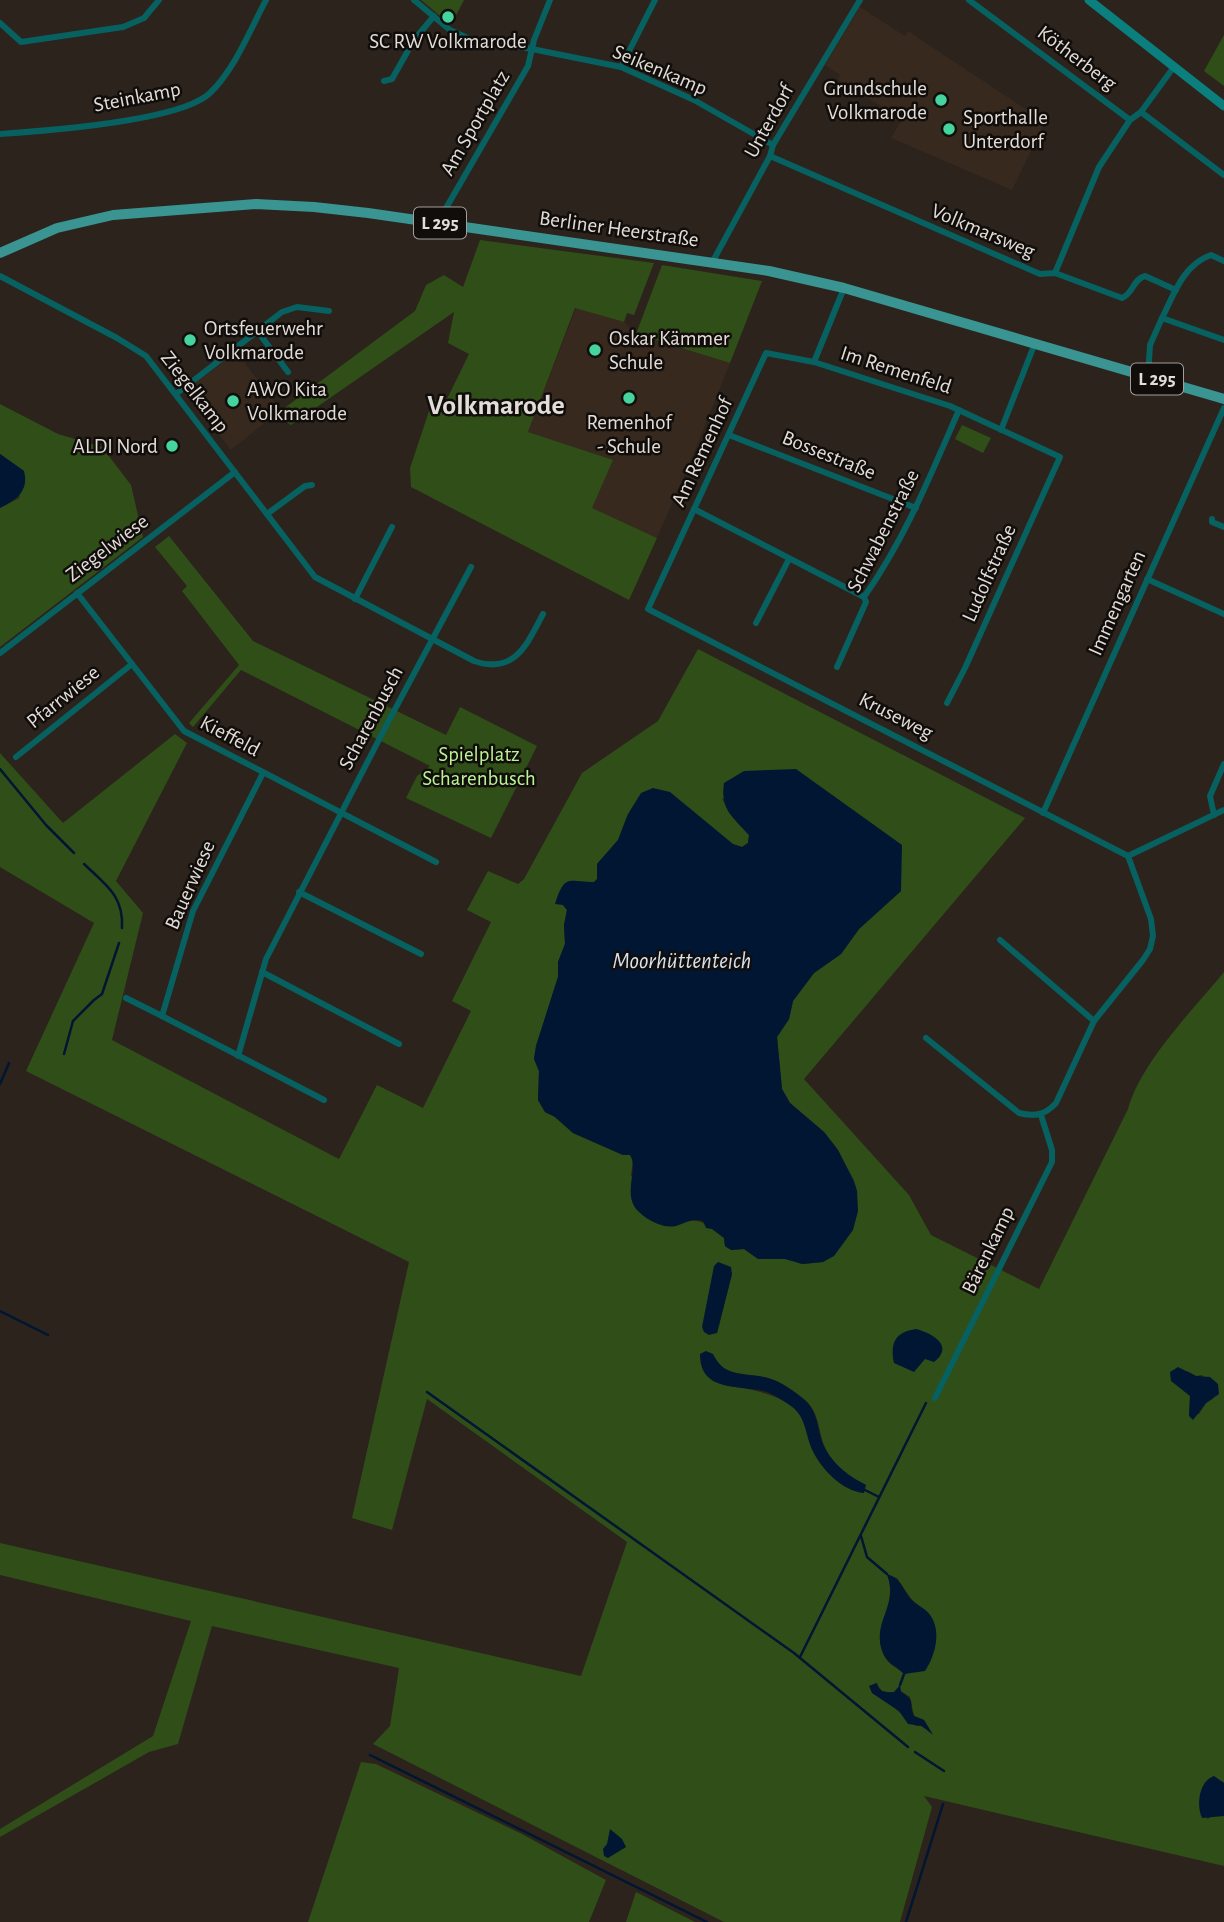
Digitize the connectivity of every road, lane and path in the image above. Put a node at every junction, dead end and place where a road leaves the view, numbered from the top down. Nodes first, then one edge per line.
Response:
1 (159, 0) edge
2 (266, 0) edge
3 (414, 0) edge
4 (550, 0) edge
5 (655, 0) edge
6 (860, 0) edge
7 (969, 0) edge
8 (1089, 0) edge
9 (434, 16) junction
10 (0, 23) edge
11 (532, 49) junction
12 (621, 67) junction
13 (1174, 68) junction
14 (384, 81) dead end
15 (1224, 106) edge
16 (1141, 112) junction
17 (1130, 120) junction
18 (0, 134) edge
19 (773, 145) junction
20 (770, 156) junction
21 (1224, 175) edge
22 (441, 223) junction
23 (0, 253) edge
24 (713, 261) junction
25 (1224, 261) edge
26 (1055, 273) junction
27 (0, 276) edge
28 (844, 288) junction
29 (1176, 290) junction
30 (329, 311) dead end
31 (1162, 318) junction
32 (258, 331) junction
33 (1224, 340) edge
34 (1035, 343) junction
35 (814, 362) junction
36 (288, 372) dead end
37 (1148, 376) junction
38 (176, 394) junction
39 (1224, 398) edge
40 (1224, 408) edge
41 (959, 410) junction
42 (1001, 430) junction
43 (729, 435) junction
44 (1060, 457) joint
45 (235, 472) junction
46 (312, 485) dead end
47 (916, 508) junction
48 (694, 509) junction
49 (267, 514) junction
50 (1212, 519) dead end
51 (392, 527) dead end
52 (1224, 527) edge
53 (789, 559) junction
54 (471, 567) dead end
55 (1147, 579) junction
56 (77, 593) junction
57 (864, 597) junction
58 (355, 599) junction
59 (648, 609) joint
60 (543, 614) dead end
61 (1224, 614) edge
62 (756, 623) dead end
63 (433, 640) junction
64 (0, 653) edge
65 (132, 664) junction
66 (837, 667) dead end
67 (947, 703) dead end
68 (16, 757) dead end
69 (1224, 764) edge
70 (263, 773) junction
71 (1224, 810) edge
72 (341, 813) junction
73 (1043, 813) junction
74 (1214, 815) junction
75 (1128, 856) junction
76 (436, 862) dead end
77 (299, 892) junction
78 (1000, 940) dead end
79 (421, 954) dead end
80 (262, 972) junction
81 (126, 998) dead end
82 (162, 1016) junction
83 (1094, 1021) junction
84 (926, 1038) dead end
85 (399, 1044) dead end
86 (238, 1056) junction
87 (324, 1100) dead end
88 (1041, 1115) junction
89 (935, 1398) dead end

1 - 10 street
2 - 18 street, Steinkamp
3 - 9 street, Seikenkamp
4 - 11 street, Am Sportplatz
5 - 12 street
6 - 19 street, Unterdorf
7 - 17 street, Kötherberg
8 - 13 main road
9 - 11 street, Seikenkamp
9 - 14 street
11 - 12 street, Seikenkamp
11 - 22 street, Am Sportplatz
12 - 19 street, Seikenkamp
13 - 15 main road
13 - 16 street
16 - 17 street
16 - 21 street
17 - 26 street
19 - 20 street, Unterdorf
20 - 24 street, Unterdorf
20 - 26 street, Volkmarsweg
22 - 23 main road, Berliner Heerstraße / L 295
22 - 24 main road, Berliner Heerstraße / L 295
24 - 28 main road, Berliner Heerstraße / L 295
25 - 29 street
26 - 29 street, Volkmarsweg
27 - 38 street, Ziegelkamp
28 - 34 main road, Berliner Heerstraße / L 295
28 - 35 street, Im Remenfeld
29 - 31 street
30 - 32 street
31 - 33 street
31 - 37 street
32 - 36 street
32 - 38 street
34 - 37 main road, Berliner Heerstraße / L 295
34 - 42 street
35 - 41 street, Im Remenfeld
35 - 43 street, Am Remenhof
37 - 39 main road, Berliner Heerstraße / L 295
38 - 45 street, Ziegelkamp
40 - 55 street, Immengarten
41 - 42 street, Im Remenfeld
41 - 47 street, Schwabenstraße
42 - 44 street, Im Remenfeld
43 - 47 street, Bossestraße
43 - 48 street, Am Remenhof
44 - 67 street, Ludolfstraße
45 - 49 street, Ziegelkamp
45 - 56 street, Ziegelwiese
46 - 49 street
47 - 57 street, Schwabenstraße
48 - 53 street
48 - 59 street, Am Remenhof
49 - 58 street, Ziegelkamp
50 - 52 street
51 - 58 street
53 - 57 street
53 - 62 street
54 - 63 street
55 - 61 street
55 - 73 street, Immengarten
56 - 64 street, Ziegelwiese
56 - 65 street, Kieffeld
57 - 66 street, Schwabenstraße
58 - 63 street, Ziegelkamp
59 - 73 street, Kruseweg
60 - 63 street, Ziegelkamp
63 - 72 street, Scharenbusch
65 - 68 street, Pfarrwiese
65 - 70 street, Kieffeld
69 - 74 street
70 - 72 street, Kieffeld
70 - 82 street, Bauerwiese
71 - 74 street
72 - 76 street
72 - 77 street, Scharenbusch
73 - 75 street, Kruseweg
74 - 75 street
75 - 83 street
77 - 79 street
77 - 80 street, Scharenbusch
78 - 83 street
80 - 85 street
80 - 86 street, Scharenbusch
81 - 82 street
82 - 86 street
83 - 88 street
84 - 88 street
86 - 87 street
88 - 89 street, Bärenkamp

